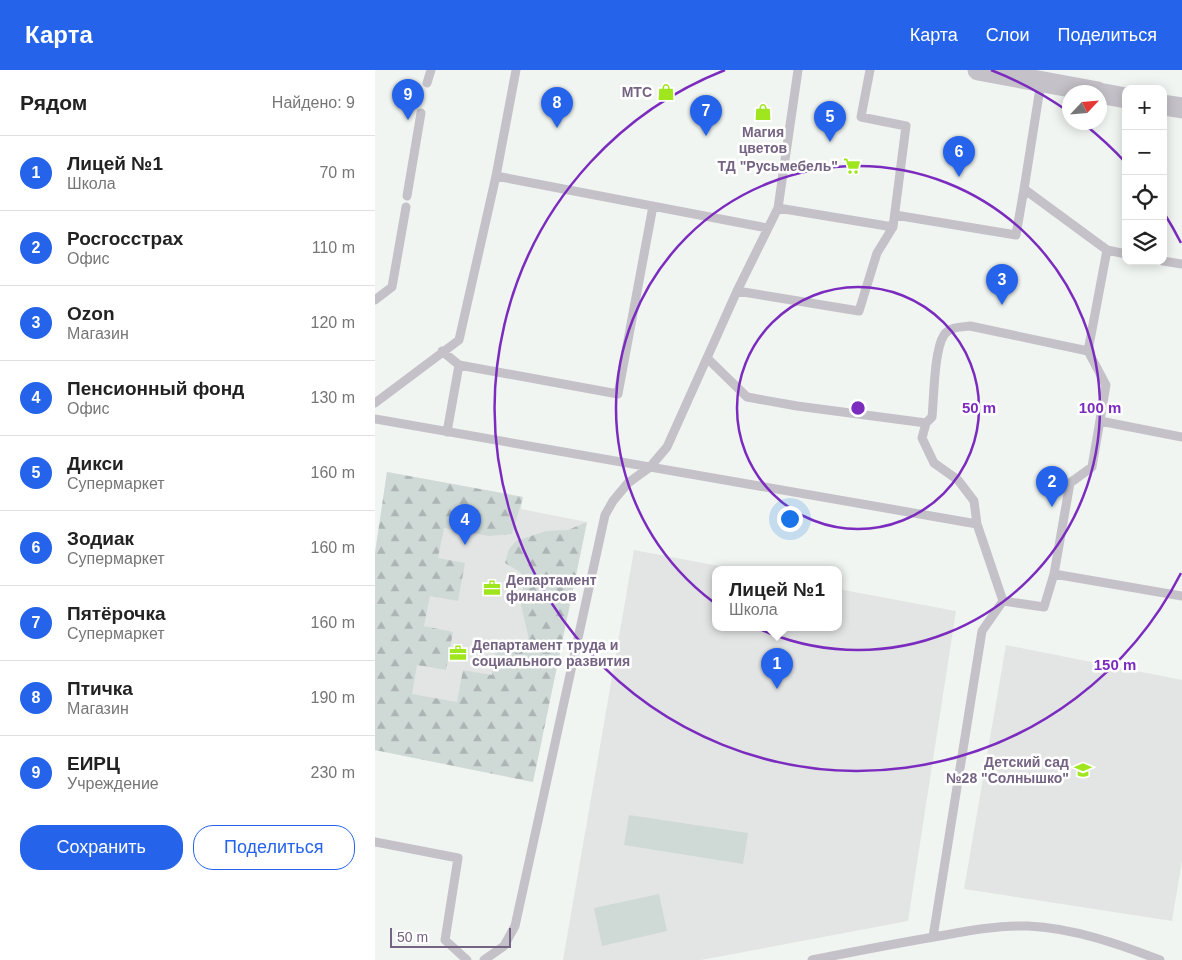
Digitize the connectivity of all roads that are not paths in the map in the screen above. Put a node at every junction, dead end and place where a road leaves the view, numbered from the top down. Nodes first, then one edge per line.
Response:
1 (431, 70) edge
2 (516, 70) edge
3 (798, 70) edge
4 (870, 70) edge
5 (978, 70) edge
6 (1041, 82) junction
7 (427, 83) dead end
8 (1062, 86) edge
9 (1107, 94) edge
10 (1122, 97) edge
11 (1167, 106) edge
12 (1182, 108) edge
13 (421, 113) dead end
14 (496, 176) junction
15 (1024, 190) junction
16 (407, 196) dead end
17 (653, 206) junction
18 (406, 207) dead end
19 (778, 208) junction
20 (895, 215) junction
21 (893, 227) junction
22 (767, 228) junction
23 (1107, 250) junction
24 (1122, 253) edge
25 (1167, 262) edge
26 (1182, 264) edge
27 (737, 291) junction
28 (375, 300) edge
29 (442, 351) junction
30 (1088, 351) junction
31 (707, 358) junction
32 (459, 365) junction
33 (375, 403) edge
34 (375, 419) edge
35 (1100, 421) junction
36 (926, 423) junction
37 (447, 432) junction
38 (1182, 437) edge
39 (650, 467) junction
40 (977, 524) junction
41 (1054, 574) junction
42 (1182, 596) edge
43 (1003, 601) junction
44 (375, 842) edge
45 (933, 937) junction
46 (486, 959) edge
47 (467, 960) edge
48 (811, 960) edge
49 (1160, 960) edge

1 - 7 lane
2 - 14 lane
3 - 19 lane
4 - 20 lane
5 - 6 street
6 - 8 street
6 - 15 lane
9 - 10 street
11 - 12 street
13 - 16 lane
14 - 17 lane
14 - 29 lane
15 - 20 lane
15 - 23 lane
17 - 22 lane
17 - 32 lane
18 - 28 lane
19 - 21 lane
19 - 22 lane
20 - 21 lane
21 - 27 lane
22 - 27 lane
23 - 24 lane
23 - 30 lane
25 - 26 lane
27 - 31 lane
29 - 32 lane
29 - 33 lane
30 - 35 lane
30 - 36 lane
31 - 36 lane
31 - 39 lane
32 - 37 lane
34 - 37 lane
35 - 38 lane
35 - 41 lane
36 - 40 lane
37 - 39 lane
39 - 40 lane
39 - 46 lane
40 - 43 lane
41 - 42 lane
41 - 43 lane
43 - 45 lane
44 - 47 lane
45 - 48 lane
45 - 49 lane

